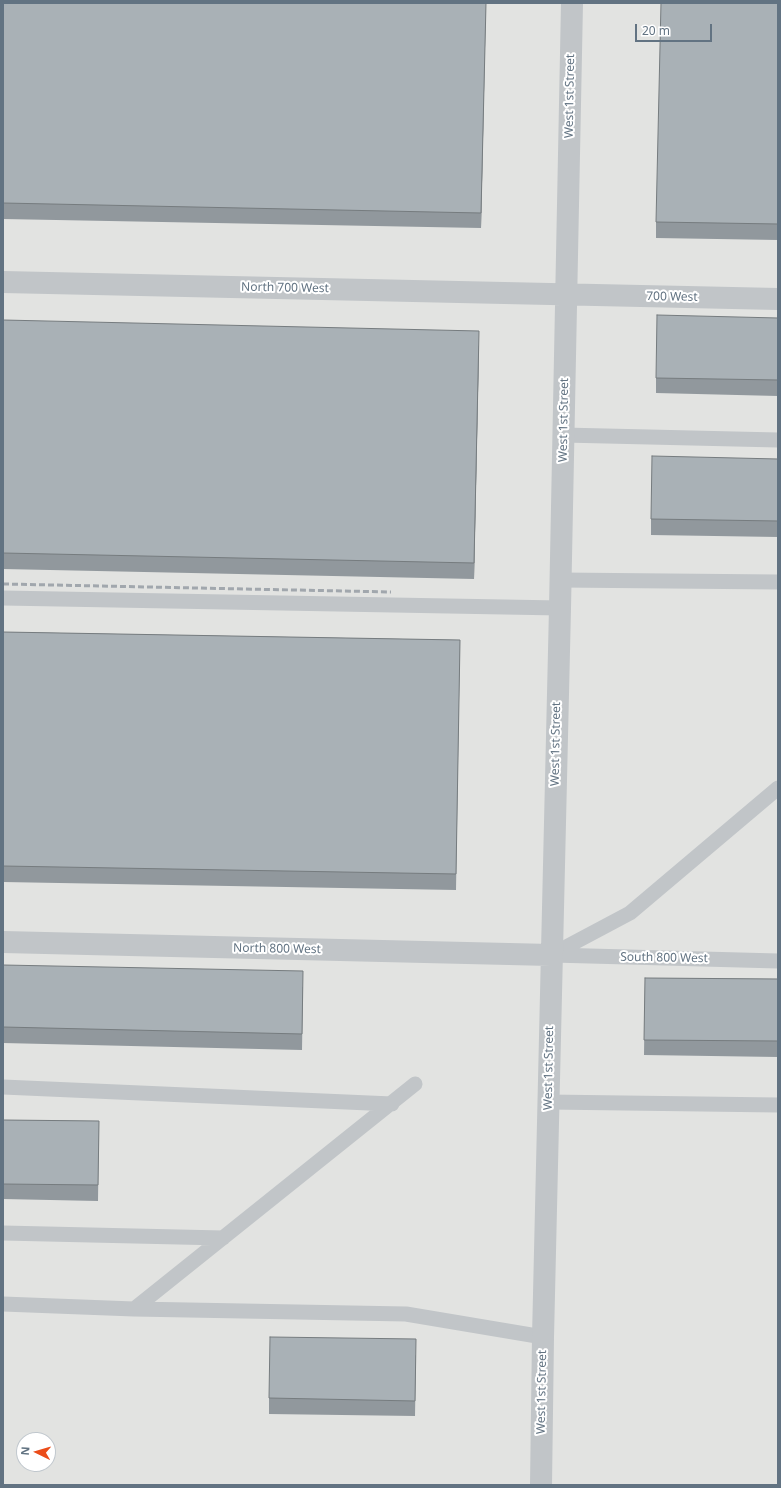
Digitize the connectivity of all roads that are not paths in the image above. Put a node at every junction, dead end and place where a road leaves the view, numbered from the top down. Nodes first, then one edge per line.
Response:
1 (572, 3) edge
2 (3, 282) edge
3 (566, 295) junction
4 (778, 299) edge
5 (563, 435) junction
6 (778, 440) edge
7 (560, 580) junction
8 (778, 582) edge
9 (3, 598) edge
10 (560, 608) junction
11 (778, 788) edge
12 (763, 801) junction
13 (778, 804) edge
14 (3, 942) edge
15 (551, 955) junction
16 (778, 961) edge
17 (415, 1084) dead end
18 (3, 1087) edge
19 (548, 1102) junction
20 (392, 1104) junction
21 (778, 1105) edge
22 (3, 1233) edge
23 (224, 1238) junction
24 (3, 1304) edge
25 (134, 1309) junction
26 (543, 1336) junction
27 (541, 1485) edge

1 - 3 street, West 1st Street
2 - 3 street, North 700 West
3 - 4 street, 700 West
3 - 5 street, West 1st Street
5 - 6 lane
5 - 7 street, West 1st Street
7 - 8 lane
7 - 10 street, West 1st Street
9 - 10 lane
10 - 15 street, West 1st Street
11 - 12 lane
12 - 13 lane
12 - 15 lane
14 - 15 street, North 800 West
15 - 16 lane, South 800 West
15 - 19 street, West 1st Street
17 - 20 lane
18 - 20 lane
19 - 21 lane
19 - 26 street, West 1st Street
20 - 23 lane
22 - 23 lane
23 - 25 lane
24 - 25 lane
25 - 26 lane
26 - 27 street, West 1st Street

